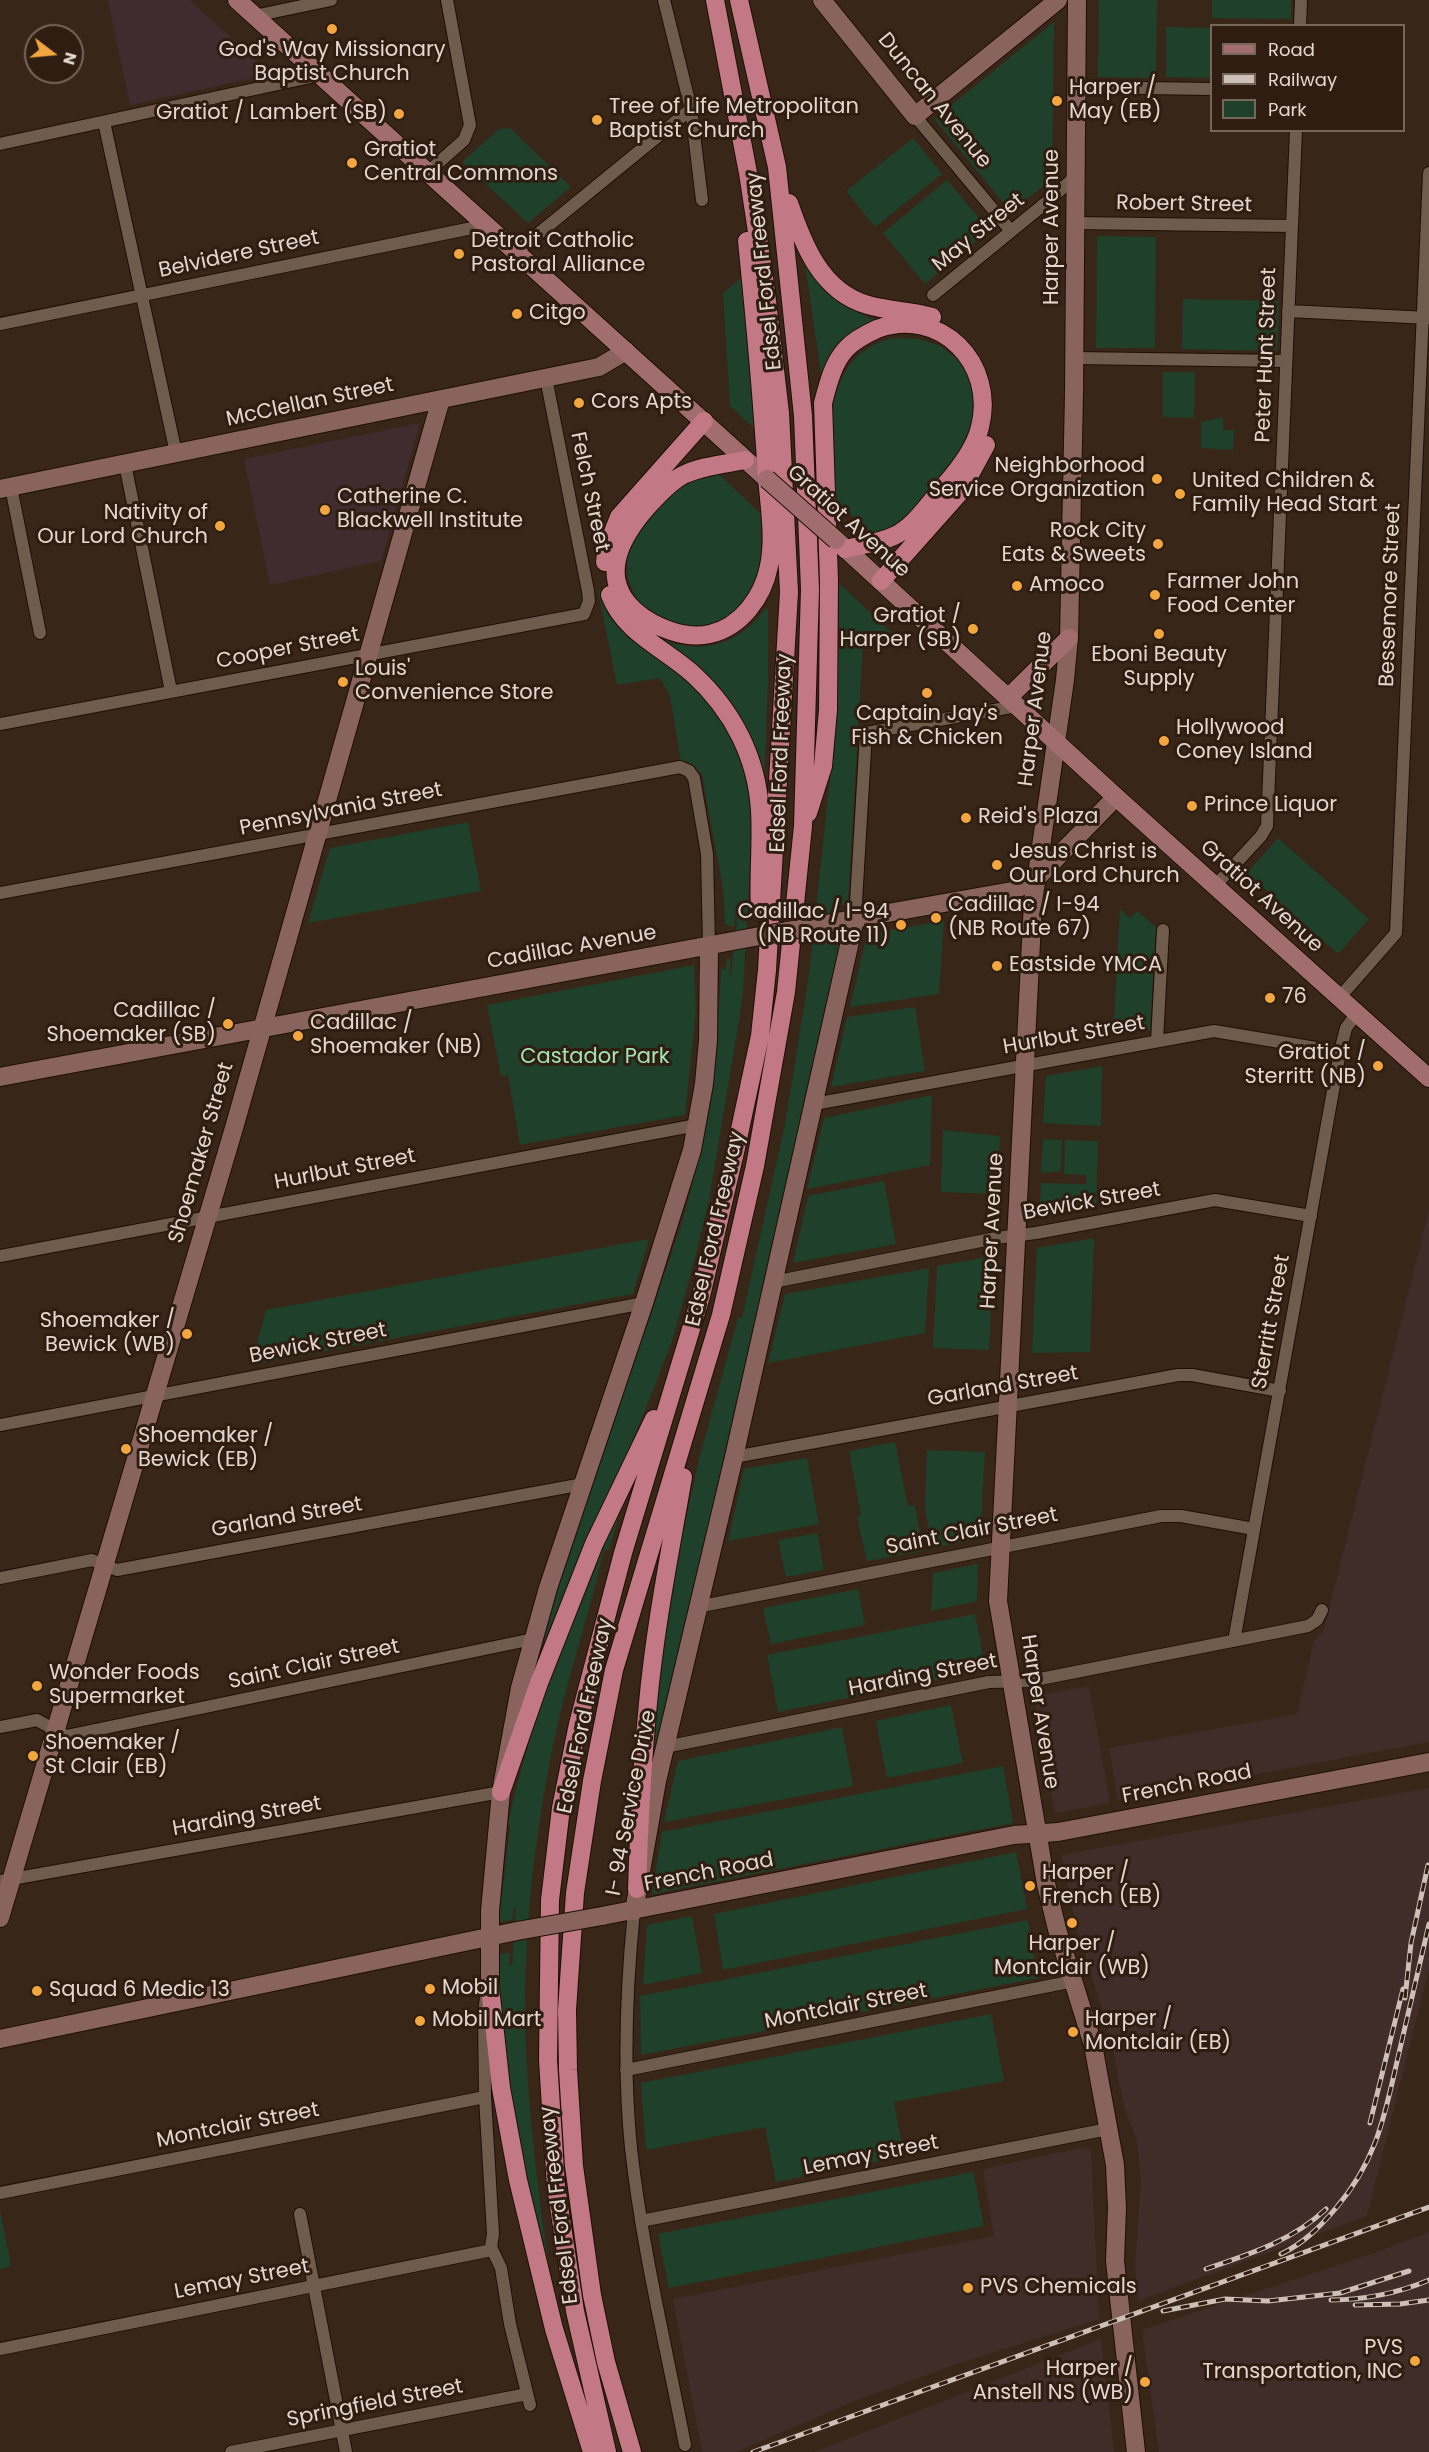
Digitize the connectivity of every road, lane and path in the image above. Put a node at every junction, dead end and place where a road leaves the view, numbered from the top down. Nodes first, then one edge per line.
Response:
1 (237, 0) edge
2 (331, 0) edge
3 (447, 0) edge
4 (664, 0) edge
5 (715, 0) edge
6 (738, 0) edge
7 (822, 0) edge
8 (1058, 0) edge
9 (1077, 0) edge
10 (1301, 0) edge
11 (254, 16) junction
12 (1300, 24) edge
13 (320, 75) junction
14 (1076, 87) junction
15 (1210, 89) edge
16 (691, 110) junction
17 (737, 113) junction
18 (915, 116) junction
19 (104, 122) junction
20 (1296, 132) edge
21 (0, 144) edge
22 (777, 167) junction
23 (428, 172) junction
24 (1429, 173) edge
25 (1076, 176) junction
26 (702, 201) dead end
27 (1075, 223) junction
28 (487, 225) junction
29 (1292, 226) junction
30 (1011, 231) junction
31 (516, 252) junction
32 (142, 295) junction
33 (933, 295) dead end
34 (1288, 311) junction
35 (1426, 318) edge
36 (0, 324) edge
37 (626, 351) junction
38 (1074, 358) junction
39 (1286, 361) junction
40 (546, 378) junction
41 (441, 399) junction
42 (704, 421) junction
43 (176, 453) junction
44 (749, 463) junction
45 (125, 464) junction
46 (5, 488) edge
47 (841, 544) junction
48 (882, 581) junction
49 (584, 614) joint
50 (40, 633) dead end
51 (1069, 638) junction
52 (369, 654) junction
53 (171, 691) junction
54 (1012, 702) junction
55 (0, 724) edge
56 (1055, 741) junction
57 (689, 771) joint
58 (1116, 797) junction
59 (803, 826) junction
60 (317, 834) junction
61 (1035, 880) junction
62 (1215, 886) junction
63 (0, 893) edge
64 (855, 919) junction
65 (1163, 930) dead end
66 (709, 946) junction
67 (767, 970) junction
68 (1339, 998) junction
69 (1357, 1013) junction
70 (262, 1028) junction
71 (1157, 1041) junction
72 (1340, 1052) junction
73 (1024, 1065) junction
74 (0, 1077) edge
75 (1429, 1078) edge
76 (814, 1104) junction
77 (697, 1125) junction
78 (1311, 1216) junction
79 (207, 1217) junction
80 (1016, 1236) junction
81 (0, 1256) edge
82 (774, 1282) junction
83 (644, 1303) junction
84 (679, 1366) junction
85 (1280, 1391) junction
86 (154, 1397) junction
87 (1007, 1406) junction
88 (694, 1410) junction
89 (0, 1425) edge
90 (734, 1457) junction
91 (583, 1484) junction
92 (1254, 1529) junction
93 (1000, 1546) junction
94 (104, 1565) junction
95 (0, 1578) edge
96 (697, 1606) junction
97 (1322, 1610) dead end
98 (533, 1639) junction
99 (1234, 1641) junction
100 (1011, 1680) junction
101 (0, 1727) edge
102 (54, 1729) junction
103 (665, 1747) junction
104 (1429, 1762) edge
105 (501, 1792) junction
106 (1036, 1833) junction
107 (5, 1880) edge
108 (637, 1889) junction
109 (634, 1911) junction
110 (0, 1918) edge
111 (490, 1936) junction
112 (1074, 1982) junction
113 (490, 1987) junction
114 (0, 2039) edge
115 (626, 2070) junction
116 (484, 2097) junction
117 (1108, 2129) junction
118 (0, 2193) edge
119 (300, 2214) dead end
120 (641, 2221) junction
121 (492, 2250) junction
122 (314, 2285) junction
123 (0, 2349) edge
124 (342, 2430) junction
125 (685, 2445) dead end
126 (231, 2452) edge
127 (346, 2452) edge
128 (592, 2452) edge
129 (608, 2452) edge
130 (632, 2452) edge
131 (1136, 2452) edge

1 - 11 main road, Gratiot Avenue
2 - 11 street
3 - 23 street
4 - 16 street
5 - 17 highway, Edsel Ford Freeway
6 - 22 highway, Edsel Ford Freeway
7 - 18 street, Duncan Avenue
8 - 18 street
9 - 14 street, Harper Avenue
10 - 12 street
11 - 13 main road, Gratiot Avenue
13 - 19 street
13 - 23 main road, Gratiot Avenue
14 - 15 street
14 - 25 street, Harper Avenue
16 - 26 street
16 - 31 street
17 - 44 highway
17 - 67 highway, Edsel Ford Freeway
18 - 30 street, Duncan Avenue
19 - 21 street
19 - 32 street
20 - 29 street, Peter Hunt Street
22 - 48 highway
22 - 59 highway, Edsel Ford Freeway
23 - 28 main road, Gratiot Avenue
24 - 35 street, Bessemore Street
25 - 27 street, Harper Avenue
25 - 30 street, May Street
27 - 29 street, Robert Street
27 - 38 street, Harper Avenue
28 - 31 main road, Gratiot Avenue
28 - 32 street, Belvidere Street
29 - 34 street, Peter Hunt Street
30 - 33 street, May Street
31 - 37 main road, Gratiot Avenue
32 - 36 street, Belvidere Street
32 - 43 street
34 - 35 street
34 - 39 street, Peter Hunt Street
35 - 68 street, Bessemore Street
37 - 40 street, McClellan Street
37 - 42 main road, Gratiot Avenue
38 - 39 street
38 - 51 street, Harper Avenue
39 - 62 street, Peter Hunt Street
40 - 41 street, McClellan Street
40 - 49 street, Felch Street
41 - 43 street, McClellan Street
41 - 52 street, Shoemaker Street
42 - 44 main road, Gratiot Avenue
42 - 67 highway
43 - 45 street, McClellan Street
44 - 47 main road, Gratiot Avenue, bridge
45 - 46 street, McClellan Street
45 - 53 street
46 - 50 street
47 - 48 main road, Gratiot Avenue
47 - 59 highway
48 - 54 main road, Gratiot Avenue
49 - 52 street, Cooper Street
51 - 54 main road
51 - 56 street, Harper Avenue
52 - 53 street, Cooper Street
52 - 60 street, Shoemaker Street
53 - 55 street, Cooper Street
54 - 56 main road, Gratiot Avenue
54 - 64 street
56 - 58 main road, Gratiot Avenue
56 - 61 street, Harper Avenue
57 - 60 street, Pennsylvania Street
57 - 66 street, Edsel Ford Freeway
58 - 61 street, Cadillac Avenue
58 - 62 main road, Gratiot Avenue
59 - 88 highway, Edsel Ford Freeway
60 - 63 street, Pennsylvania Street
60 - 70 street, Shoemaker Street
61 - 64 street, Cadillac Avenue
61 - 73 street, Harper Avenue
62 - 68 main road, Gratiot Avenue
64 - 66 street, Cadillac Avenue, bridge
64 - 76 street
65 - 71 street
66 - 70 street, Cadillac Avenue
66 - 77 street, Edsel Ford Freeway
67 - 84 highway, Edsel Ford Freeway
68 - 69 main road, Gratiot Avenue
69 - 72 street, Sterritt Street
69 - 75 main road, Gratiot Avenue
70 - 74 street, Cadillac Avenue
70 - 79 street, Shoemaker Street
71 - 72 street, Hurlbut Street
71 - 73 street, Hurlbut Street
72 - 78 street, Sterritt Street
73 - 76 street, Hurlbut Street
73 - 80 street, Harper Avenue
76 - 82 street
77 - 79 street, Hurlbut Street
77 - 83 street, Edsel Ford Freeway
78 - 80 street, Bewick Street
78 - 85 street, Sterritt Street
79 - 81 street, Hurlbut Street
79 - 86 street, Shoemaker Street
80 - 82 street, Bewick Street
80 - 87 street, Harper Avenue
82 - 90 street
83 - 86 street, Bewick Street
83 - 91 street, Edsel Ford Freeway
84 - 105 highway
84 - 129 highway, Edsel Ford Freeway
85 - 87 street, Garland Street
85 - 92 street, Sterritt Street
86 - 89 street, Bewick Street
86 - 94 street, Shoemaker Street
87 - 90 street, Garland Street
87 - 93 street, Harper Avenue
88 - 108 highway
88 - 130 highway, Edsel Ford Freeway
90 - 96 street, I- 94 Service Drive
91 - 94 street, Garland Street
91 - 98 street, Edsel Ford Freeway
92 - 93 street, Saint Clair Street
92 - 99 street, Sterritt Street
93 - 96 street, Saint Clair Street
93 - 100 street, Harper Avenue
94 - 95 street, Garland Street
94 - 102 street, Shoemaker Street
96 - 103 street, I- 94 Service Drive
97 - 99 street, Harding Street
98 - 102 street, Saint Clair Street
98 - 105 street, Edsel Ford Freeway
99 - 100 street, Harding Street
100 - 103 street, Harding Street
100 - 106 street, Harper Avenue
101 - 102 street, Saint Clair Street
102 - 107 street, Shoemaker Street
103 - 108 street, I- 94 Service Drive
104 - 106 street, French Road
105 - 107 street, Harding Street
105 - 111 street, Edsel Ford Freeway
106 - 109 street, French Road
106 - 112 street, Harper Avenue
107 - 110 street, Shoemaker Street
108 - 109 street, I- 94 Service Drive
109 - 111 street, French Road, bridge
109 - 115 street, I- 94 Service Drive
111 - 113 street, Edsel Ford Freeway
111 - 114 street, French Road
112 - 115 street, Montclair Street
112 - 117 street, Harper Avenue
113 - 116 street
113 - 128 highway
115 - 120 street, I- 94 Service Drive
116 - 118 street, Montclair Street
116 - 121 street
117 - 120 street, Lemay Street
117 - 131 street, Harper Avenue
119 - 122 street
120 - 125 street, I- 94 Service Drive
121 - 122 street, Lemay Street
121 - 124 street, Springfield Street
122 - 123 street, Lemay Street
122 - 124 street
124 - 126 street, Springfield Street
124 - 127 street

